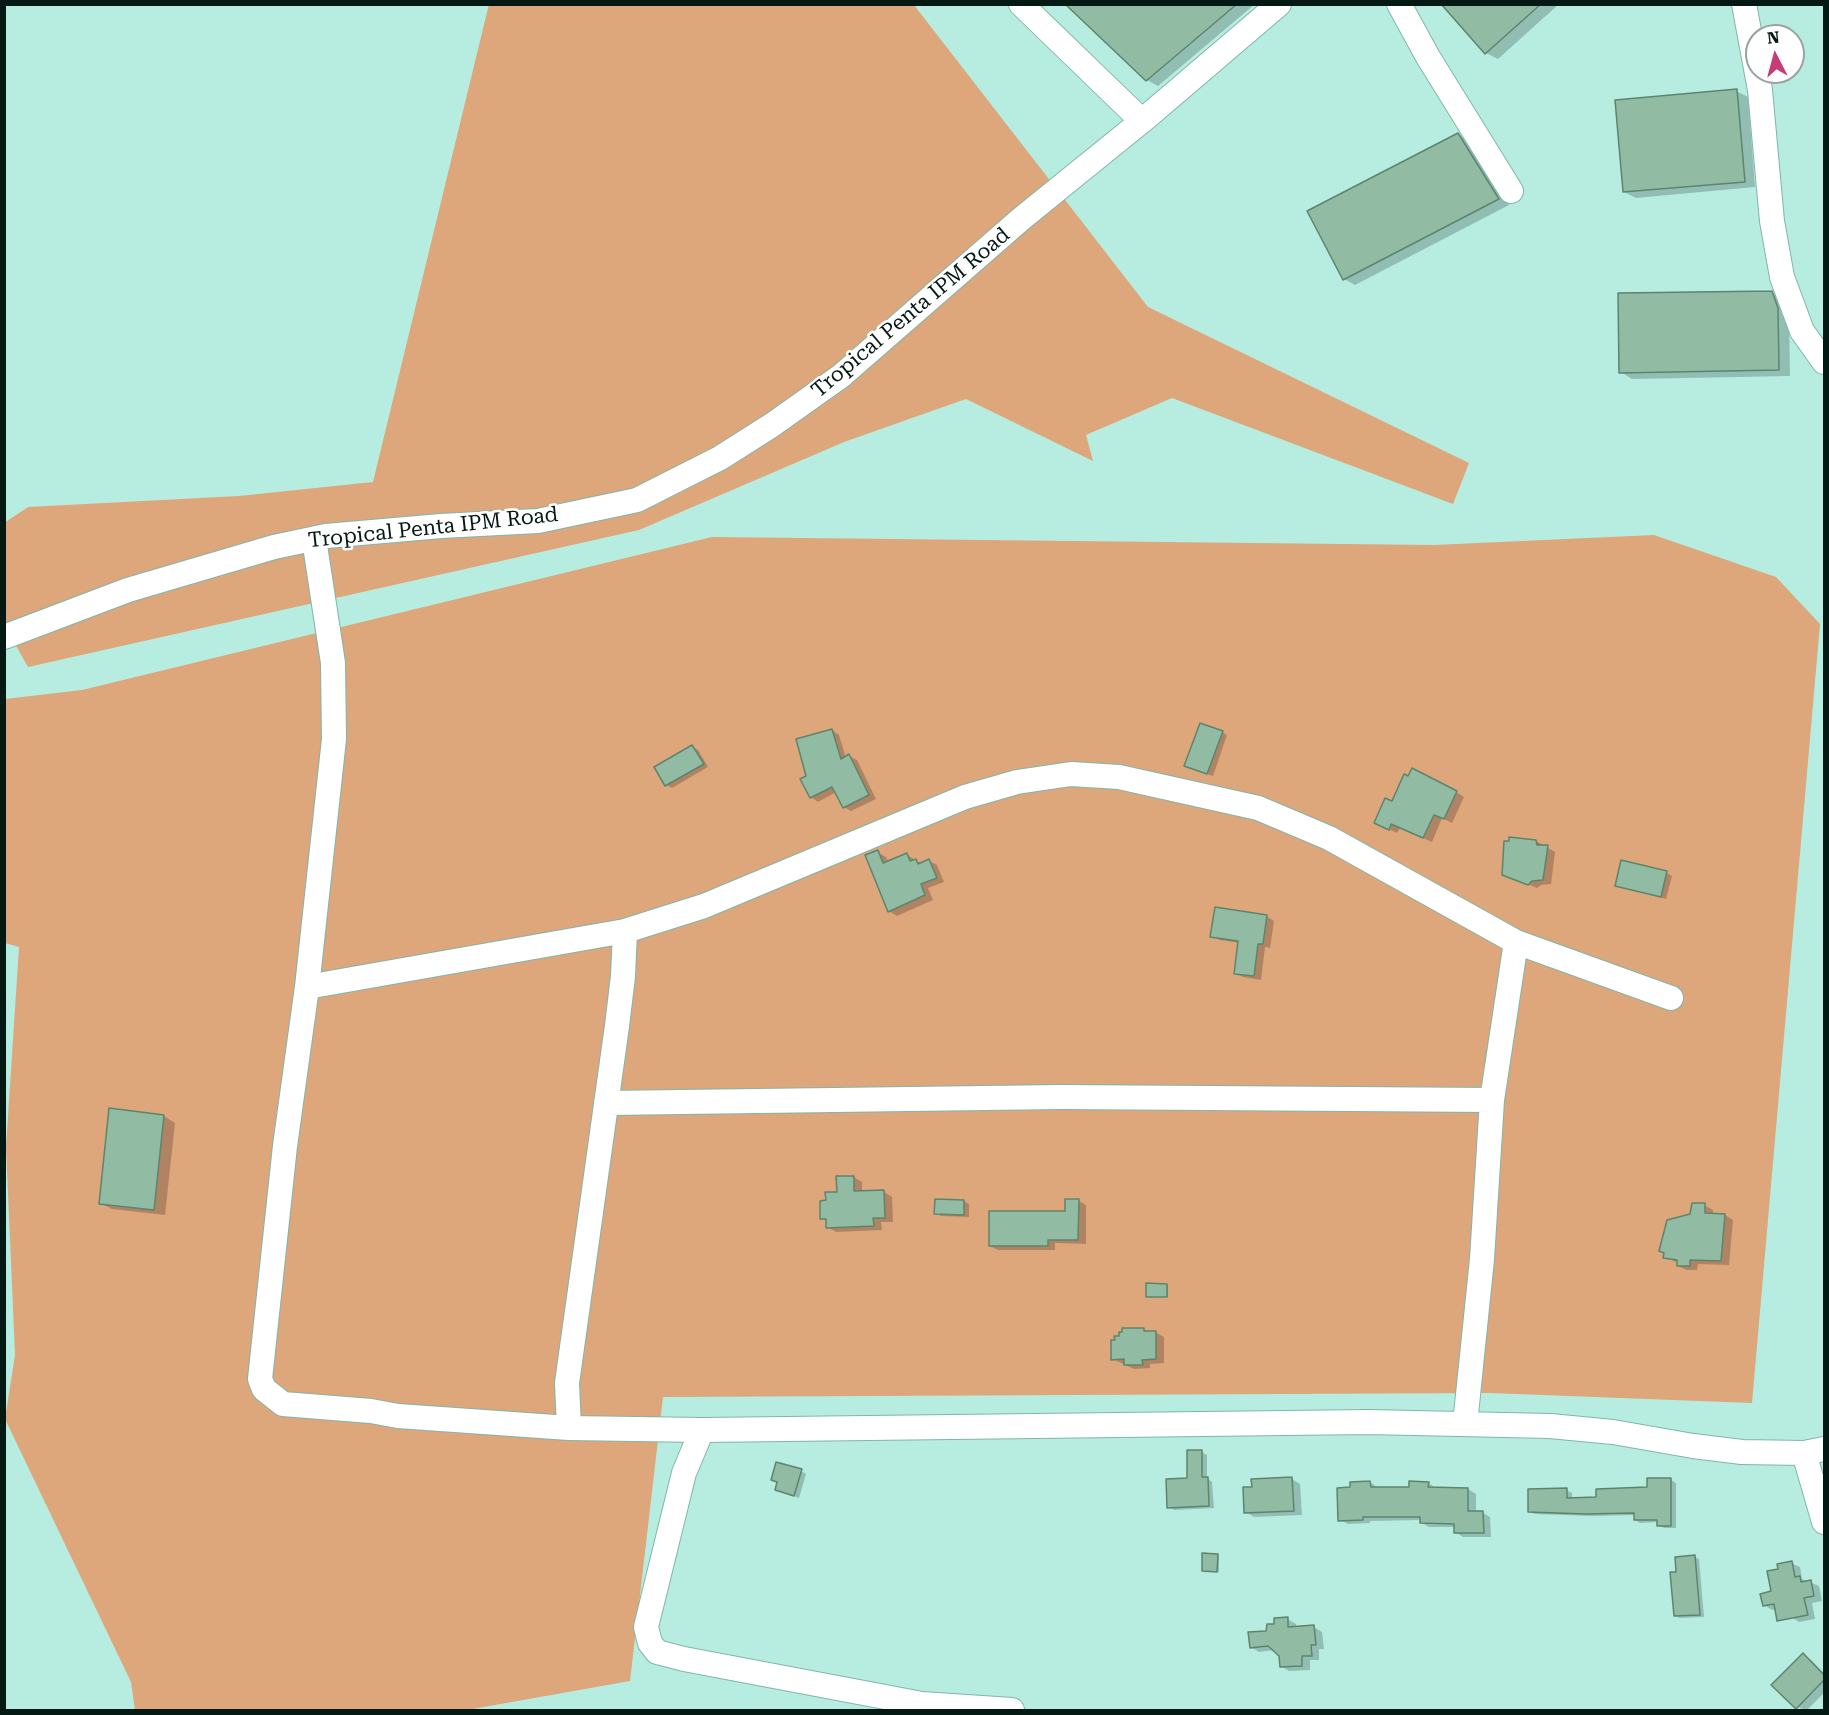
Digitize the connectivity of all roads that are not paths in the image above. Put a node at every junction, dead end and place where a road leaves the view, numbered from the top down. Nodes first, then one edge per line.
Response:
1 (1021, 4) edge
2 (1279, 4) edge
3 (1399, 4) edge
4 (1744, 4) edge
5 (1142, 121) junction
6 (1512, 192) dead end
7 (1824, 362) edge
8 (314, 539) junction
9 (4, 637) edge
10 (625, 932) junction
11 (1516, 942) junction
12 (307, 987) junction
13 (1671, 998) dead end
14 (1492, 1100) junction
15 (606, 1102) junction
16 (1465, 1424) junction
17 (569, 1428) junction
18 (702, 1430) junction
19 (1814, 1451) edge
20 (1824, 1522) edge
21 (1012, 1710) edge

1 - 5 street
2 - 5 street, Tropical Penta IPM Road
3 - 6 street
4 - 7 street
5 - 8 street, Tropical Penta IPM Road
8 - 9 street, Tropical Penta IPM Road
8 - 12 street
10 - 11 street
10 - 12 street
10 - 15 street
11 - 13 street
11 - 14 street
12 - 17 street
14 - 15 street
14 - 16 street
15 - 17 street
16 - 18 street
16 - 19 street
17 - 18 street
18 - 21 street
19 - 20 street

